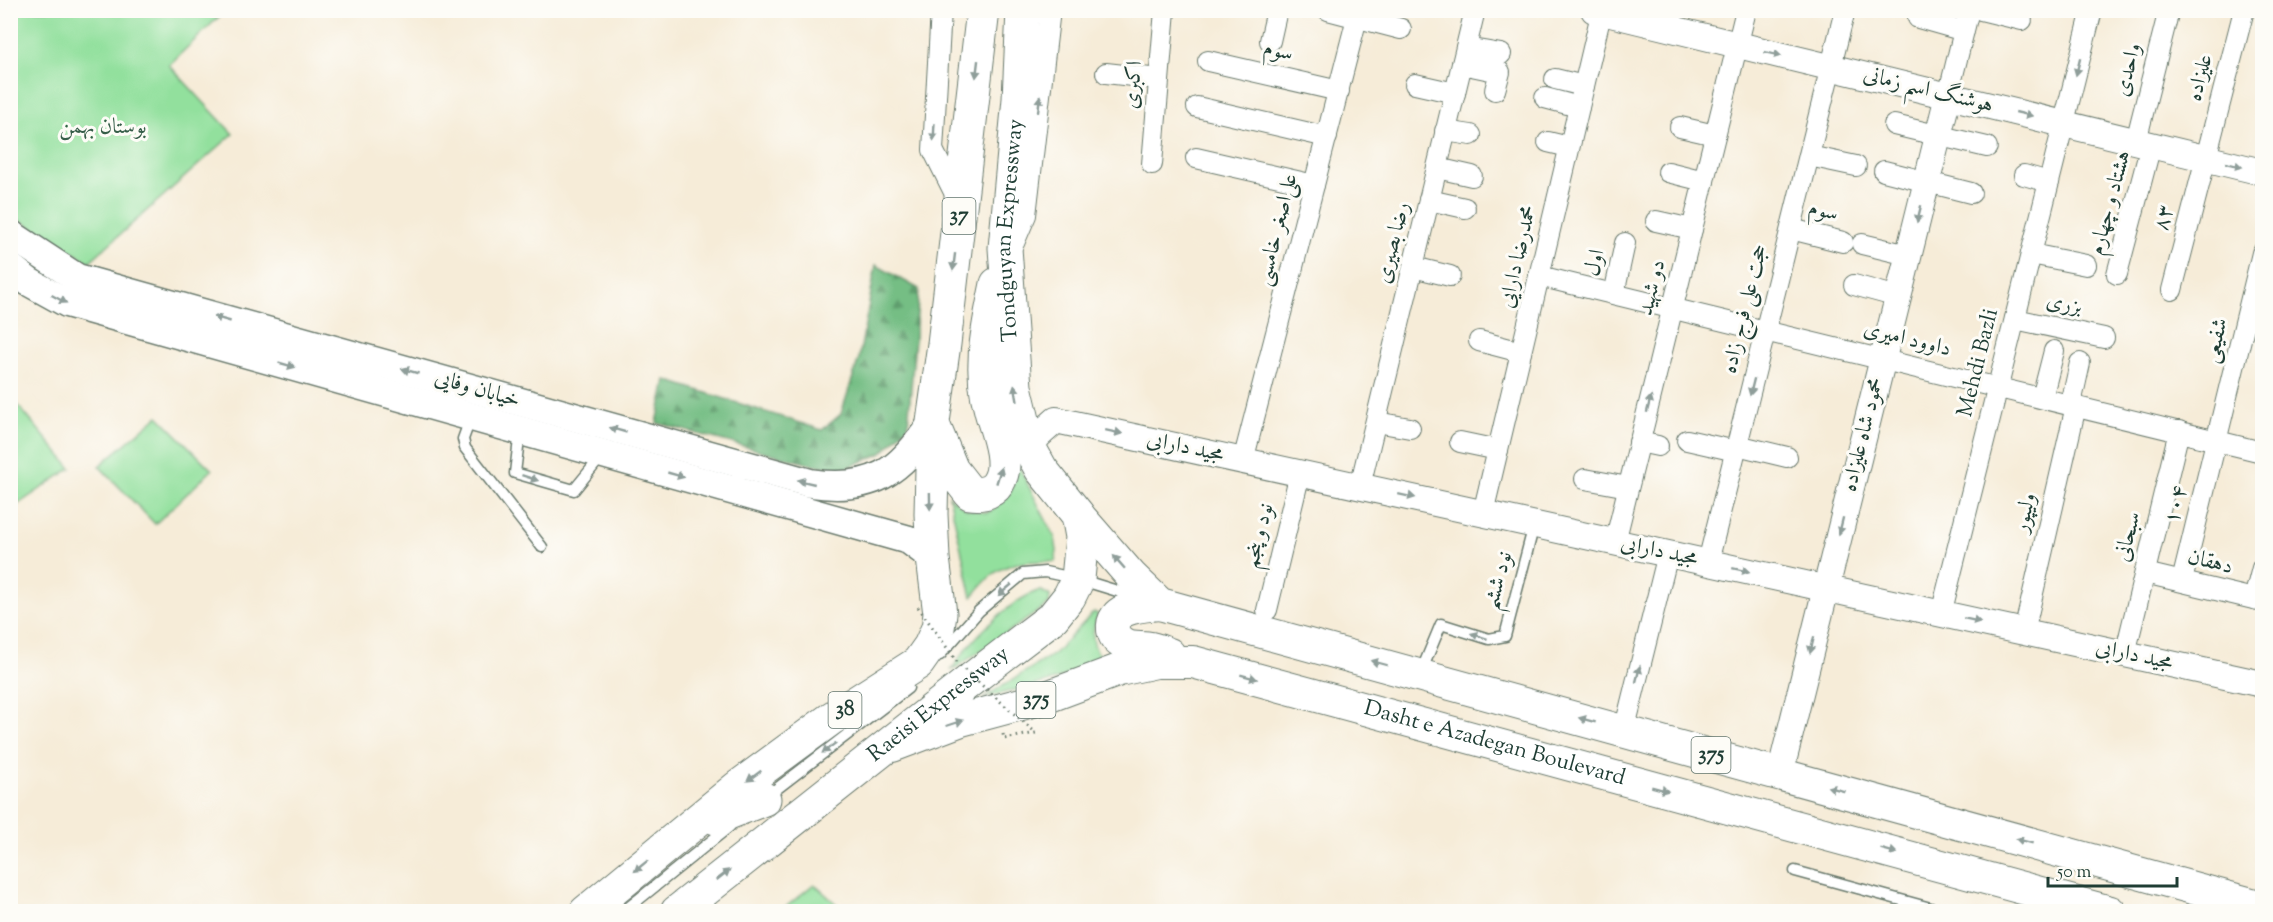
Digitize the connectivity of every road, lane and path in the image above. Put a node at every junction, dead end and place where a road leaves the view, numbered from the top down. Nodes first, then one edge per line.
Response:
1 (941, 10) edge
2 (983, 10) edge
3 (1023, 10) edge
4 (1050, 10) edge
5 (1165, 10) edge
6 (1277, 10) edge
7 (1328, 10) edge
8 (1474, 10) edge
9 (1746, 10) edge
10 (1969, 10) edge
11 (1982, 10) edge
12 (2169, 10) edge
13 (2244, 10) edge
14 (1599, 11) edge
15 (1844, 11) edge
16 (2088, 11) edge
17 (1358, 14) edge
18 (1918, 18) dead end
19 (1671, 19) edge
20 (2022, 20) dead end
21 (1401, 29) dead end
22 (1964, 30) junction
23 (1270, 41) dead end
24 (1738, 45) junction
25 (1501, 54) dead end
26 (1464, 56) junction
27 (1208, 61) dead end
28 (1831, 68) junction
29 (1106, 73) dead end
30 (1159, 79) junction
31 (1555, 79) dead end
32 (1415, 84) dead end
33 (1584, 86) junction
34 (1495, 90) dead end
35 (1339, 91) junction
36 (1455, 93) junction
37 (1948, 96) junction
38 (1545, 98) dead end
39 (1197, 107) dead end
40 (1579, 107) junction
41 (1894, 124) dead end
42 (2064, 124) junction
43 (1680, 127) dead end
44 (1445, 131) junction
45 (1471, 135) dead end
46 (1715, 135) junction
47 (1938, 135) junction
48 (1326, 137) junction
49 (1548, 142) dead end
50 (2144, 143) junction
51 (1569, 147) junction
52 (1987, 147) dead end
53 (1809, 156) junction
54 (1196, 158) dead end
55 (2205, 158) junction
56 (1152, 164) dead end
57 (1856, 166) dead end
58 (1437, 168) junction
59 (1884, 171) dead end
60 (1668, 172) dead end
61 (2262, 172) edge
62 (2024, 175) dead end
63 (1472, 176) dead end
64 (1704, 181) junction
65 (1927, 181) junction
66 (2049, 182) junction
67 (1314, 185) junction
68 (1971, 193) dead end
69 (1429, 200) junction
70 (961, 206) junction
71 (1465, 208) dead end
72 (1656, 221) dead end
73 (1692, 229) junction
74 (1791, 229) junction
75 (10, 234) edge
76 (1625, 243) dead end
77 (2262, 253) edge
78 (2031, 254) junction
79 (1006, 255) junction
80 (1908, 255) junction
81 (2086, 265) dead end
82 (10, 267) edge
83 (1413, 267) junction
84 (2117, 274) dead end
85 (1450, 276) dead end
86 (1539, 276) junction
87 (1854, 285) dead end
88 (2172, 290) dead end
89 (1614, 294) junction
90 (1898, 297) junction
91 (1673, 308) junction
92 (2015, 319) junction
93 (1766, 330) junction
94 (2104, 338) dead end
95 (1479, 340) dead end
96 (2054, 351) dead end
97 (1521, 352) junction
98 (1883, 358) junction
99 (2080, 363) dead end
100 (1998, 387) junction
101 (2042, 398) junction
102 (2073, 405) junction
103 (471, 417) junction
104 (933, 422) junction
105 (1376, 422) junction
106 (1410, 428) dead end
107 (520, 431) junction
108 (2179, 431) junction
109 (1687, 440) dead end
110 (2218, 441) junction
111 (1460, 442) dead end
112 (1737, 448) junction
113 (1030, 449) junction
114 (1498, 450) junction
115 (2262, 452) edge
116 (603, 454) junction
117 (1787, 457) dead end
118 (1244, 460) junction
119 (1300, 473) junction
120 (1585, 479) dead end
121 (1360, 486) junction
122 (1628, 487) junction
123 (1483, 513) junction
124 (1078, 515) junction
125 (1534, 524) junction
126 (1615, 542) junction
127 (542, 547) dead end
128 (1668, 554) junction
129 (933, 558) junction
130 (1708, 562) junction
131 (2262, 568) edge
132 (2145, 573) junction
133 (1078, 579) junction
134 (2182, 581) junction
135 (1826, 588) junction
136 (2258, 600) edge
137 (1160, 604) junction
138 (918, 607) dead end
139 (1267, 610) dead end
140 (1941, 614) junction
141 (2024, 632) junction
142 (2125, 654) junction
143 (934, 662) dead end
144 (1193, 662) junction
145 (1420, 674) junction
146 (921, 678) dead end
147 (2262, 684) edge
148 (1624, 731) junction
149 (1004, 739) dead end
150 (880, 750) junction
151 (1780, 774) junction
152 (764, 799) junction
153 (687, 829) junction
154 (1795, 871) dead end
155 (2262, 907) edge
156 (586, 912) edge
157 (623, 912) edge
158 (677, 912) edge
159 (1945, 912) edge
160 (2110, 912) edge

1 -> 70 street
2 -> 70 highway, Tondguyan Expressway / 37
3 - 79 highway, Tondguyan Expressway / 37
79 -> 4 street
5 - 30 street, اکبری
6 - 23 street
7 - 17 street
8 - 26 street, رضا بصیری
9 - 24 street, دو شهید
10 - 22 street
11 - 20 street
12 - 50 street, واحدی
13 - 55 street, علیزاده
14 - 19 street, هوشنگ اسم زمانی
14 - 33 street, محمدرضا دارایی
15 - 28 street, حجت علی فرج زاده
16 -> 42 street, Mehdi Bazli
17 - 21 street
17 - 35 street, علی‌اصغر خامسی
18 - 22 street
19 - 24 street, هوشنگ اسم زمانی
22 - 37 street
24 -> 28 street, هوشنگ اسم زمانی
24 - 46 street, دو شهید
25 - 26 street
26 - 34 street
26 - 36 street, رضا بصیری
27 - 35 street, سوم
28 - 37 street, هوشنگ اسم زمانی
28 - 53 street, حجت علی فرج زاده
29 - 30 street
30 - 56 street, اکبری
31 - 33 street
32 - 36 street
33 - 40 street, محمدرضا دارایی
35 - 48 street, علی‌اصغر خامسی
36 - 44 street, رضا بصیری
37 -> 42 street, هوشنگ اسم زمانی
37 - 47 street, محمود شاه علیزاده
38 - 40 street
39 - 48 street
40 - 51 street, محمدرضا دارایی
41 - 47 street
42 - 50 street, هوشنگ اسم زمانی
42 - 66 street, Mehdi Bazli
43 - 46 street
44 - 45 street
44 - 58 street, رضا بصیری
46 - 64 street, دو شهید
47 - 52 street
47 - 65 street, محمود شاه علیزاده
48 - 67 street, علی‌اصغر خامسی
49 - 51 street
50 - 55 street, هوشنگ اسم زمانی
50 - 84 street, هشتاد و چهارم
51 - 86 street, محمدرضا دارایی
53 - 57 street
53 - 74 street, حجت علی فرج زاده
54 - 67 street
55 -> 61 street, هوشنگ اسم زمانی
55 - 88 street, ۸۳
58 - 63 street
58 - 69 street, رضا بصیری
59 - 65 street
60 - 64 street
62 - 66 street
64 - 73 street, دو شهید
65 - 68 street
65 -> 80 street, محمود شاه علیزاده
66 - 78 street, Mehdi Bazli
67 - 118 street, علی‌اصغر خامسی
69 - 71 street
69 - 83 street, رضا بصیری
70 -> 104 highway, Tondguyan Expressway / 37
72 - 73 street
73 - 91 street, دو شهید
74 - 80 street, سوم
74 - 93 street, حجت علی فرج زاده
104 -> 75 main road, خیابان وفایی
76 - 89 street, اول
77 - 110 street, شفیعی
78 - 81 street
78 - 92 street, Mehdi Bazli
104 -> 79 highway
113 -> 79 highway, Tondguyan Expressway / 37
80 - 90 street, محمود شاه علیزاده
82 -> 103 main road, خیابان وفایی
83 - 85 street
83 - 105 street, رضا بصیری
86 - 89 street, داوود امیری
86 - 97 street, محمدرضا دارایی
87 - 90 street
89 - 91 street, داوود امیری
90 - 98 street, محمود شاه علیزاده
91 - 93 street, داوود امیری
122 -> 91 street, دو شهید
92 - 94 street, بزری
92 - 100 street, Mehdi Bazli
93 - 98 street, داوود امیری
93 -> 112 street, حجت علی فرج زاده
95 - 97 street
96 - 101 street
97 - 114 street, محمدرضا دارایی
98 - 100 street, داوود امیری
98 -> 135 street, محمود شاه علیزاده
99 - 102 street, ولیپور
100 - 101 street, داوود امیری
100 - 140 street, Mehdi Bazli
101 - 102 street, داوود امیری
102 - 108 street, داوود امیری
102 - 141 street, ولیپور
103 - 107 main road, خیابان وفایی
103 - 127 lane
104 -> 129 highway, Raeisi Expressway / 38
105 - 106 street
105 - 121 street, رضا بصیری
107 - 116 main road, خیابان وفایی
107 -> 116 lane
108 - 110 street, داوود امیری
108 - 132 street, سبحانی
109 - 112 street
110 - 115 street, داوود امیری
110 - 134 street, ۱۰۴
111 - 114 street
112 - 117 street
112 - 130 street, حجت علی فرج زاده
113 -> 118 street, مجید دارابی
113 - 124 highway
114 - 123 street, محمدرضا دارایی
116 -> 129 main road, خیابان وفایی
118 - 119 street, مجید دارابی
119 - 121 street, مجید دارابی
119 - 139 street, نود و پنجم
120 - 122 street
121 -> 123 street, مجید دارابی
122 - 126 street, دو شهید
123 - 125 street, مجید دارابی
124 - 133 highway, Raeisi Expressway / 38
137 -> 124 main road, Dasht e Azadegan Boulevard / 375
125 - 126 street, مجید دارابی
125 -> 145 lane, نود ششم
126 - 128 street, مجید دارابی
128 - 130 street, مجید دارابی
148 -> 128 street
129 -> 153 highway, Raeisi Expressway / 38
130 -> 135 street, مجید دارابی
131 - 136 street
132 - 134 street, دهقان
132 - 142 street, سبحانی
133 - 137 lane
133 -> 143 lane
133 - 150 highway, Raeisi Expressway / 38
134 - 136 street, دهقان
135 - 140 street, مجید دارابی
135 -> 151 street, محمود شاه علیزاده
137 - 144 main road
145 -> 137 main road, Dasht e Azadegan Boulevard / 375
138 - 149 path, bridge
140 -> 141 street, مجید دارابی
141 - 142 street, مجید دارابی
142 - 147 street, مجید دارابی
150 -> 144 main road, Dasht e Azadegan Boulevard / 375
144 -> 160 main road, Dasht e Azadegan Boulevard / 375
148 -> 145 main road, Dasht e Azadegan Boulevard / 375
146 -> 152 lane
148 - 151 main road, Dasht e Azadegan Boulevard / 375
158 -> 150 highway, Raeisi Expressway / 38
155 -> 151 main road, Dasht e Azadegan Boulevard / 375
152 - 153 highway
152 - 157 lane
153 -> 156 highway, Raeisi Expressway / 38
154 - 159 lane

